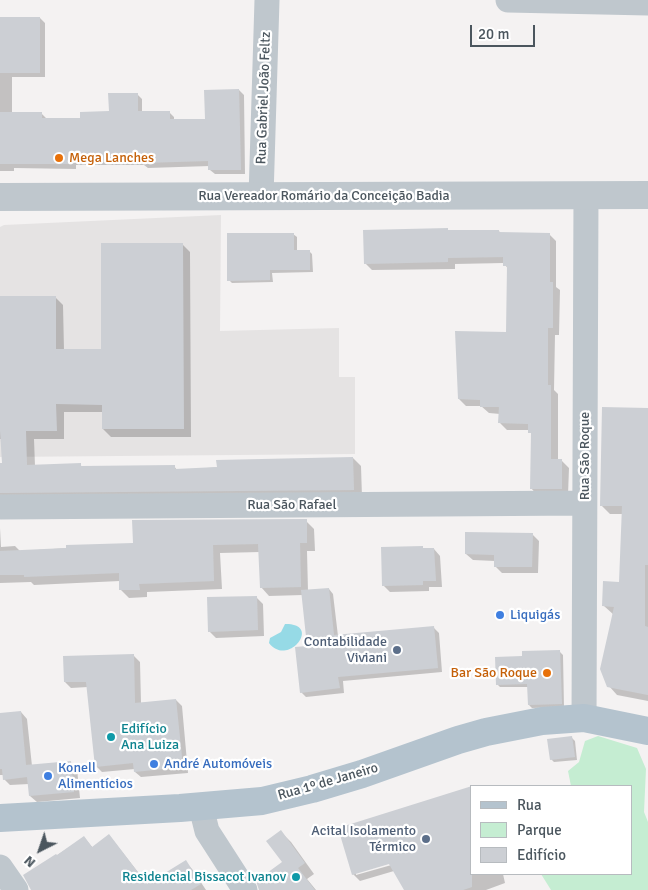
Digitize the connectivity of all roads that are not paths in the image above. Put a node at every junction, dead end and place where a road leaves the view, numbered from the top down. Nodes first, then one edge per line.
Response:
1 (267, 0) edge
2 (508, 0) edge
3 (648, 3) edge
4 (586, 195) junction
5 (648, 195) edge
6 (0, 197) edge
7 (261, 197) junction
8 (584, 503) junction
9 (0, 507) edge
10 (584, 718) junction
11 (648, 732) edge
12 (201, 806) junction
13 (0, 818) edge
14 (0, 867) edge
15 (16, 890) edge
16 (246, 890) edge

1 - 7 street, Rua Gabriel João Feltz
2 - 3 street
4 - 5 street, Rua Vereador Romário da Conceição Badia
4 - 7 street, Rua Vereador Romário da Conceição Badia
4 - 8 street, Rua São Roque
6 - 7 street, Rua Vereador Romário da Conceição Badia
8 - 9 street, Rua São Rafael
8 - 10 street, Rua São Roque
10 - 11 main road, Rua 1º de Janeiro
10 - 12 main road, Rua 1º de Janeiro
12 - 13 main road, Rua 1º de Janeiro
12 - 16 street
14 - 15 street

